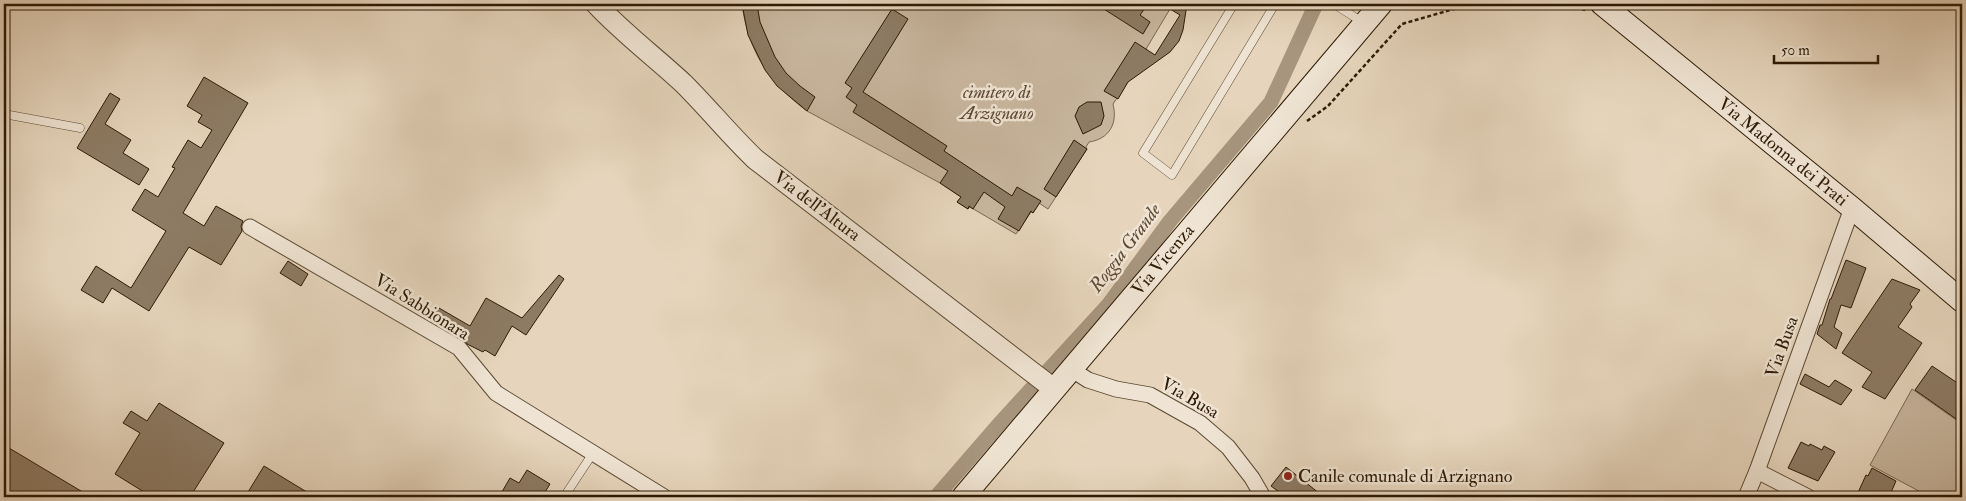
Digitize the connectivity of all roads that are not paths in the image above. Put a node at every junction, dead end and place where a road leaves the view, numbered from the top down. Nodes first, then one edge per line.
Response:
1 (596, 4) edge
2 (1234, 4) edge
3 (1275, 4) edge
4 (1334, 4) edge
5 (1381, 4) edge
6 (1395, 4) edge
7 (1602, 4) edge
8 (1365, 24) junction
9 (4, 114) edge
10 (80, 128) dead end
11 (1852, 208) junction
12 (250, 227) dead end
13 (1962, 301) edge
14 (1071, 369) junction
15 (1054, 389) junction
16 (593, 453) junction
17 (1757, 471) junction
18 (564, 497) edge
19 (664, 497) edge
20 (963, 497) edge
21 (1263, 497) edge
22 (1746, 497) edge
23 (1808, 497) edge

1 - 15 street, Via dell'Altura
2 - 3 lane
4 - 8 lane
5 - 8 main road, Via Vicenza
6 - 8 main road, Via Vicenza
7 - 11 main road, Via Madonna dei Prati
8 - 14 main road, Via Vicenza
9 - 10 lane
11 - 13 main road, Via Madonna dei Prati
11 - 17 street, Via Busa
12 - 16 street, Via Sabbionara
14 - 15 main road, Via Vicenza
14 - 21 street, Via Busa
15 - 20 main road, Via Vicenza
16 - 18 lane
16 - 19 street, Via Sabbionara
17 - 22 street, Via Busa
17 - 23 street

